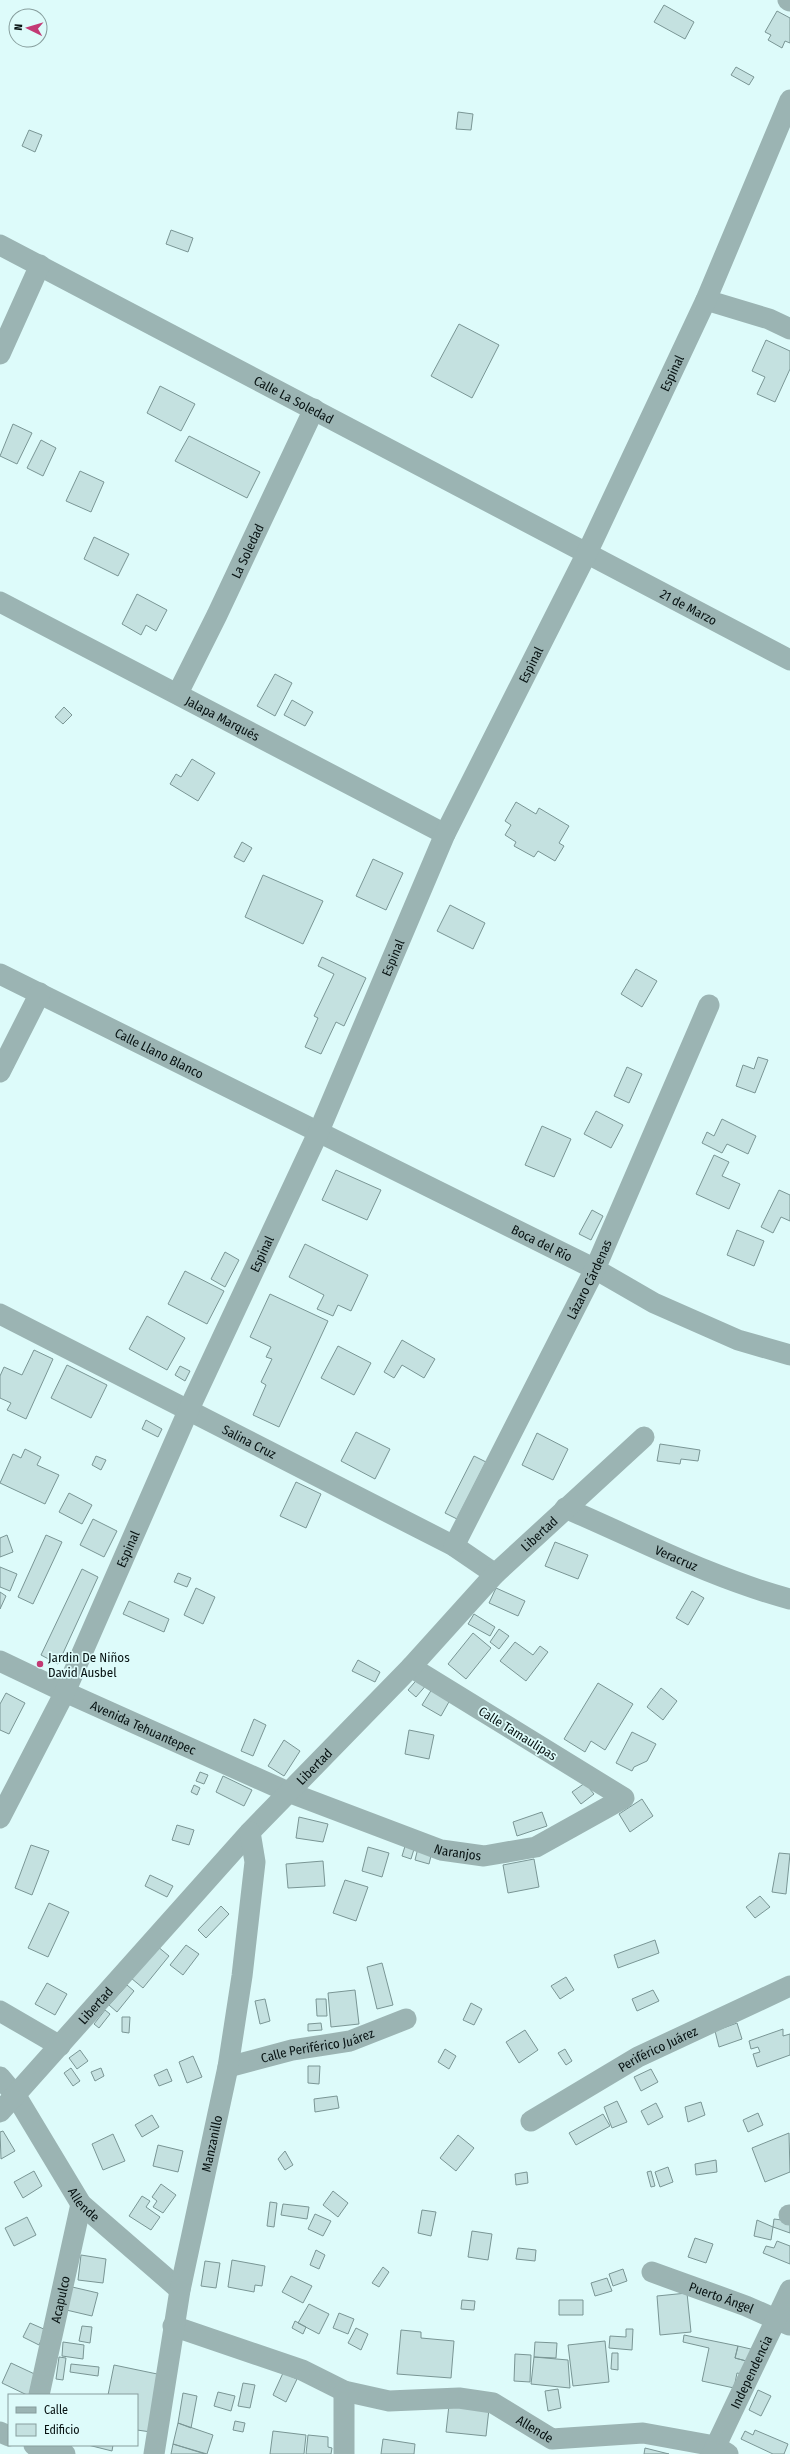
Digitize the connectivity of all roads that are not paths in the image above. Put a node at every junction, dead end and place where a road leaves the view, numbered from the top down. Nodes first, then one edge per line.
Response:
1 (790, 100) edge
2 (0, 245) edge
3 (40, 265) junction
4 (706, 300) junction
5 (790, 329) edge
6 (0, 354) edge
7 (314, 408) junction
8 (587, 554) junction
9 (0, 602) edge
10 (790, 660) edge
11 (178, 693) junction
12 (445, 834) junction
13 (0, 974) edge
14 (40, 994) junction
15 (709, 1005) dead end
16 (0, 1072) edge
17 (319, 1131) junction
18 (595, 1269) junction
19 (0, 1314) edge
20 (790, 1355) edge
21 (189, 1410) junction
22 (644, 1437) dead end
23 (566, 1508) junction
24 (454, 1546) junction
25 (495, 1574) junction
26 (790, 1599) edge
27 (0, 1660) edge
28 (411, 1667) junction
29 (65, 1692) junction
30 (288, 1792) junction
31 (624, 1798) joint
32 (0, 1818) edge
33 (250, 1832) junction
34 (790, 1986) edge
35 (0, 2011) edge
36 (406, 2019) dead end
37 (60, 2046) junction
38 (228, 2067) junction
39 (0, 2077) edge
40 (16, 2096) junction
41 (0, 2112) edge
42 (531, 2121) dead end
43 (81, 2204) junction
44 (652, 2272) dead end
45 (180, 2290) junction
46 (790, 2290) edge
47 (783, 2322) edge
48 (174, 2326) junction
49 (344, 2391) junction
50 (39, 2394) edge
51 (37, 2446) edge
52 (718, 2451) edge
53 (65, 2454) edge
54 (154, 2454) edge
55 (344, 2454) edge

1 - 4 street, Espinal
2 - 3 street, Calle La Soledad
3 - 6 street
3 - 7 street, Calle La Soledad
4 - 5 street
4 - 8 street, Espinal
7 - 8 street, Calle La Soledad
7 - 11 street, La Soledad
8 - 10 street, 21 de Marzo
8 - 12 street, Espinal
9 - 11 street, Jalapa Marqués
11 - 12 street, Jalapa Marqués
12 - 17 street, Espinal
13 - 14 street, Calle Llano Blanco
14 - 16 street
14 - 17 street, Calle Llano Blanco
15 - 18 street, Lázaro Cárdenas
17 - 18 street, Boca del Río
17 - 21 street, Espinal
18 - 20 street, Boca del Río
18 - 24 street, Lázaro Cárdenas
19 - 21 street, Salina Cruz
21 - 24 street, Salina Cruz
21 - 29 street, Espinal
22 - 23 street, Libertad
23 - 25 street, Libertad
23 - 26 street, Veracruz
24 - 25 street, Salina Cruz
25 - 28 street, Libertad
27 - 29 street, Avenida Tehuantepec
28 - 30 street, Libertad
28 - 31 street, Calle Tamaulipas
29 - 30 street, Avenida Tehuantepec
29 - 32 street, Espinal
30 - 31 street, Naranjos
30 - 33 street, Libertad
33 - 37 street, Libertad
33 - 38 street, Manzanillo
34 - 42 street, Periférico Juárez
35 - 37 street
36 - 38 street, Calle Periférico Juárez
37 - 40 street, Libertad
38 - 45 street, Manzanillo
39 - 40 street, Allende
40 - 41 street, Libertad
40 - 43 street, Allende
43 - 45 street, Allende
43 - 50 street, Acapulco
44 - 47 street, Puerto Ángel
45 - 48 street, Manzanillo
46 - 47 street, Independencia
47 - 52 street, Independencia
48 - 49 street, Allende
48 - 54 street, Manzanillo
49 - 52 street, Allende
49 - 55 street
51 - 53 street

